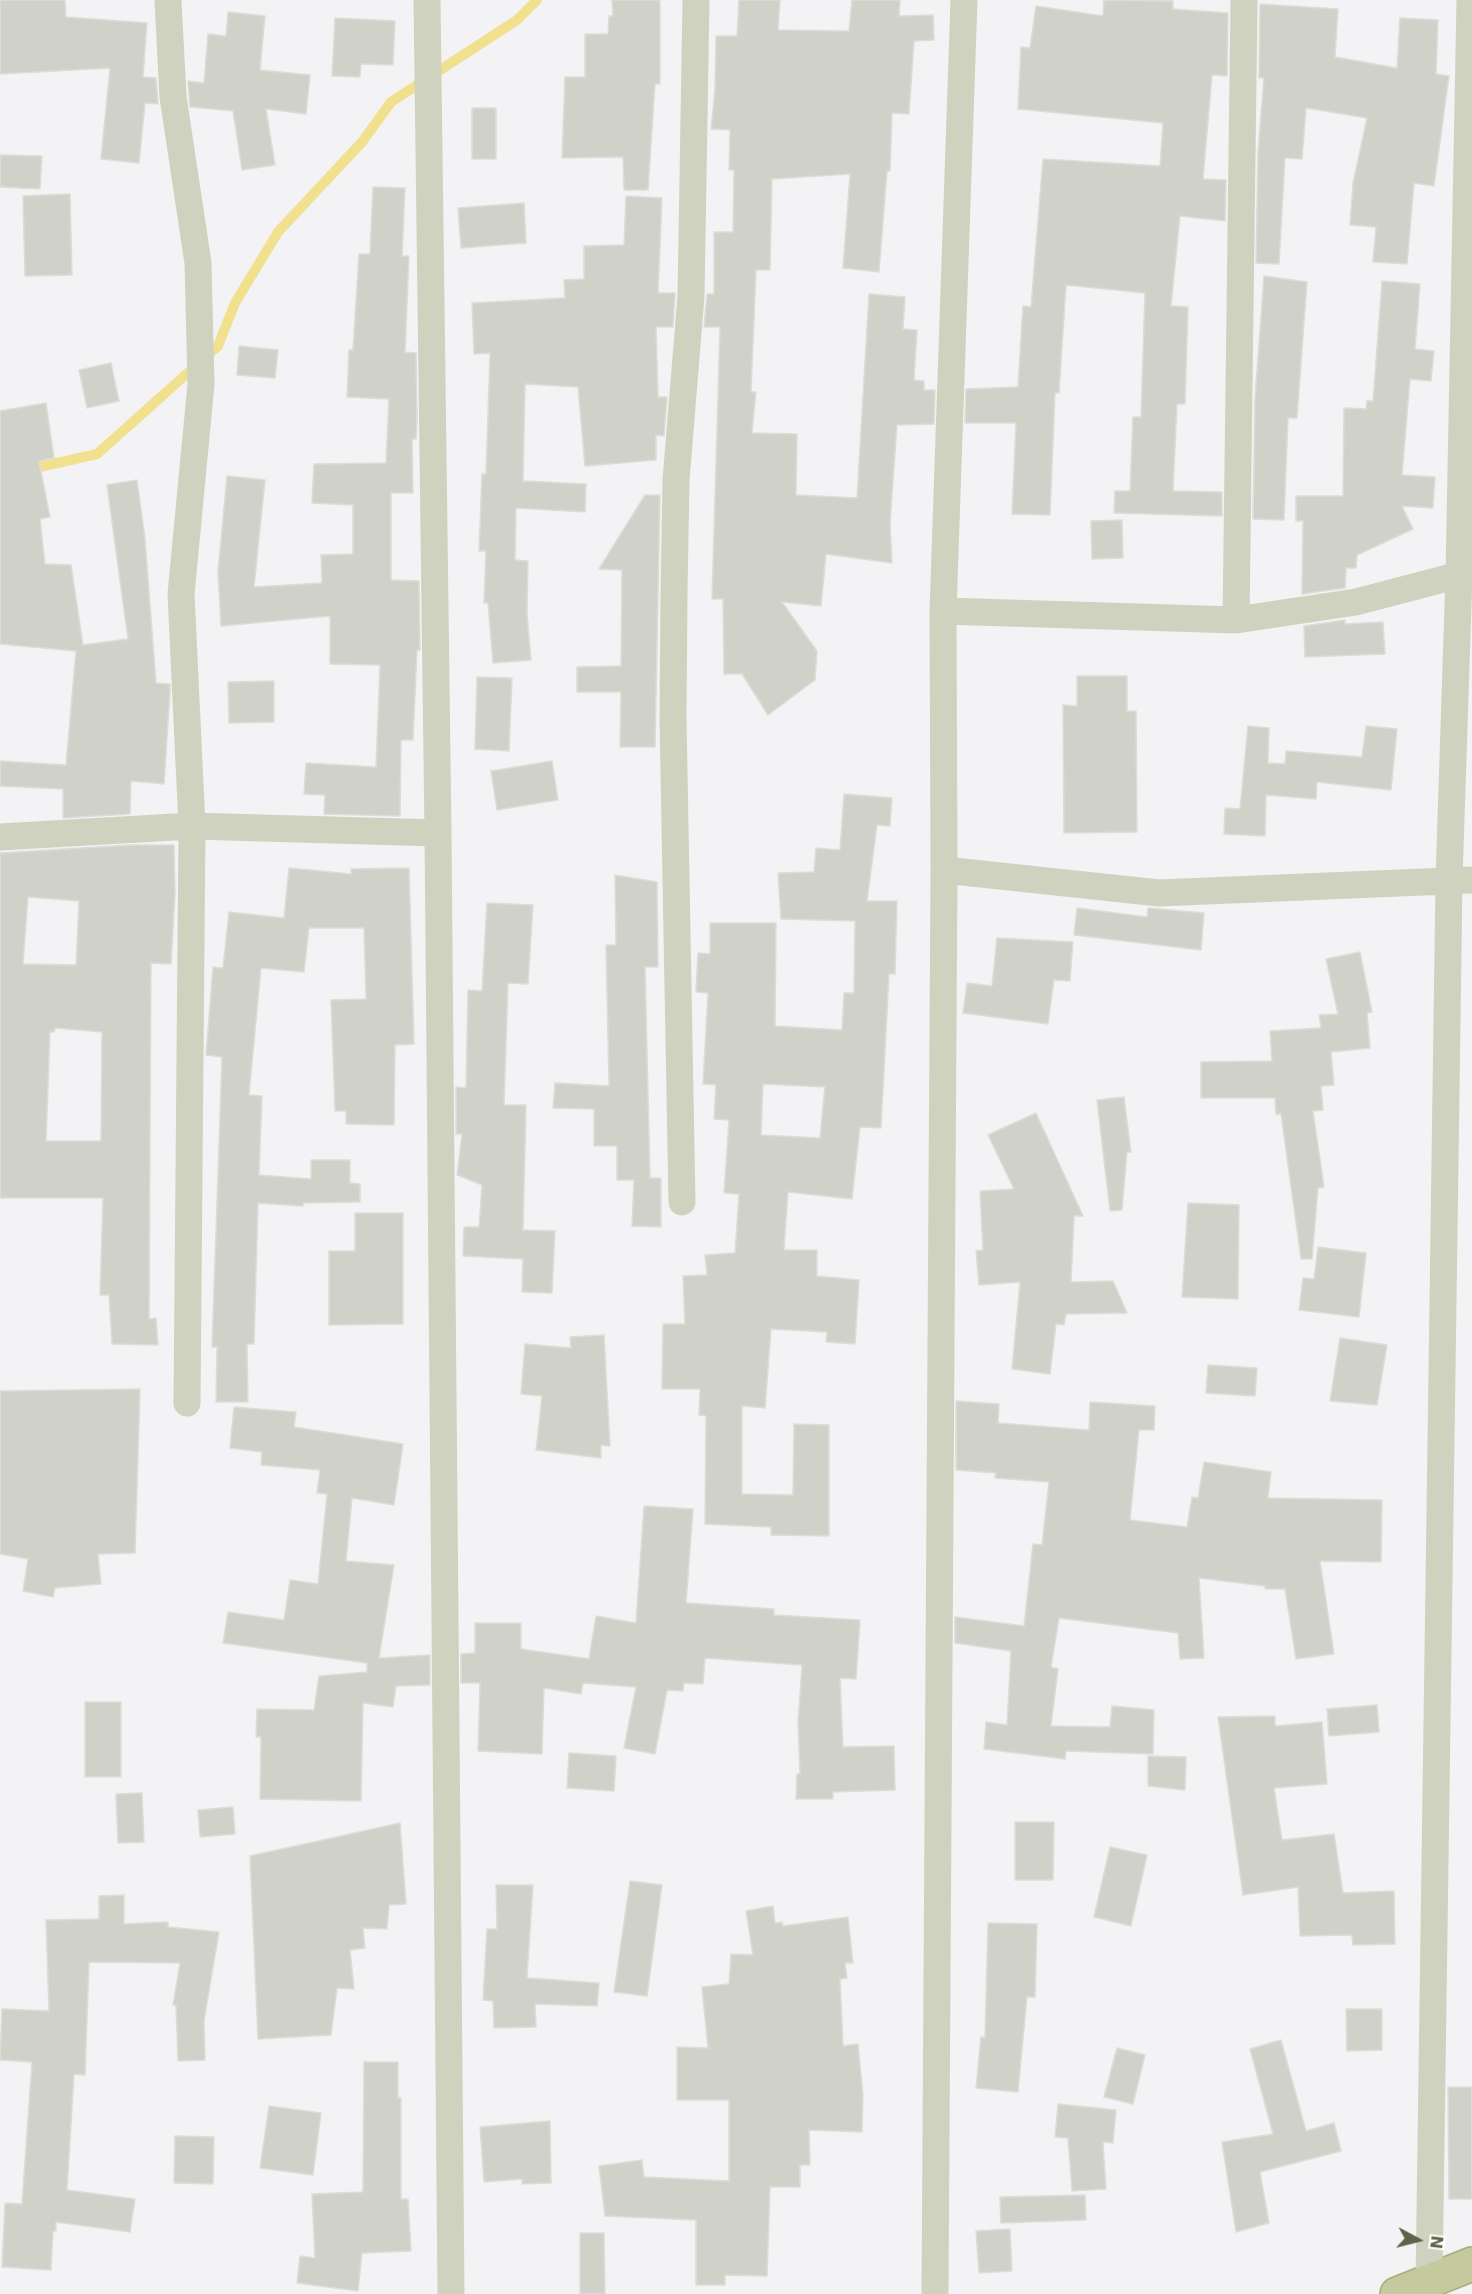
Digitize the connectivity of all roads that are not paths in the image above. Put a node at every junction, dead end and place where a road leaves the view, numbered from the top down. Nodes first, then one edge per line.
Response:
1 (168, 0) edge
2 (428, 0) edge
3 (696, 0) edge
4 (964, 0) edge
5 (1244, 0) edge
6 (1470, 0) edge
7 (1465, 571) edge
8 (943, 611) junction
9 (1236, 620) junction
10 (192, 826) junction
11 (0, 837) edge
12 (438, 845) junction
13 (944, 870) junction
14 (1461, 880) edge
15 (681, 1202) dead end
16 (187, 1403) dead end
17 (1472, 2264) edge
18 (1429, 2282) junction
19 (450, 2294) edge
20 (935, 2294) edge
21 (1397, 2294) edge

1 - 10 street
2 - 12 street
3 - 15 street
4 - 8 street
5 - 9 street
6 - 7 street
7 - 9 street
7 - 14 street
8 - 9 street
8 - 13 street
10 - 11 street
10 - 12 street
10 - 16 street
12 - 19 street
13 - 14 street
13 - 20 street
14 - 18 street
17 - 18 highway
18 - 21 highway

